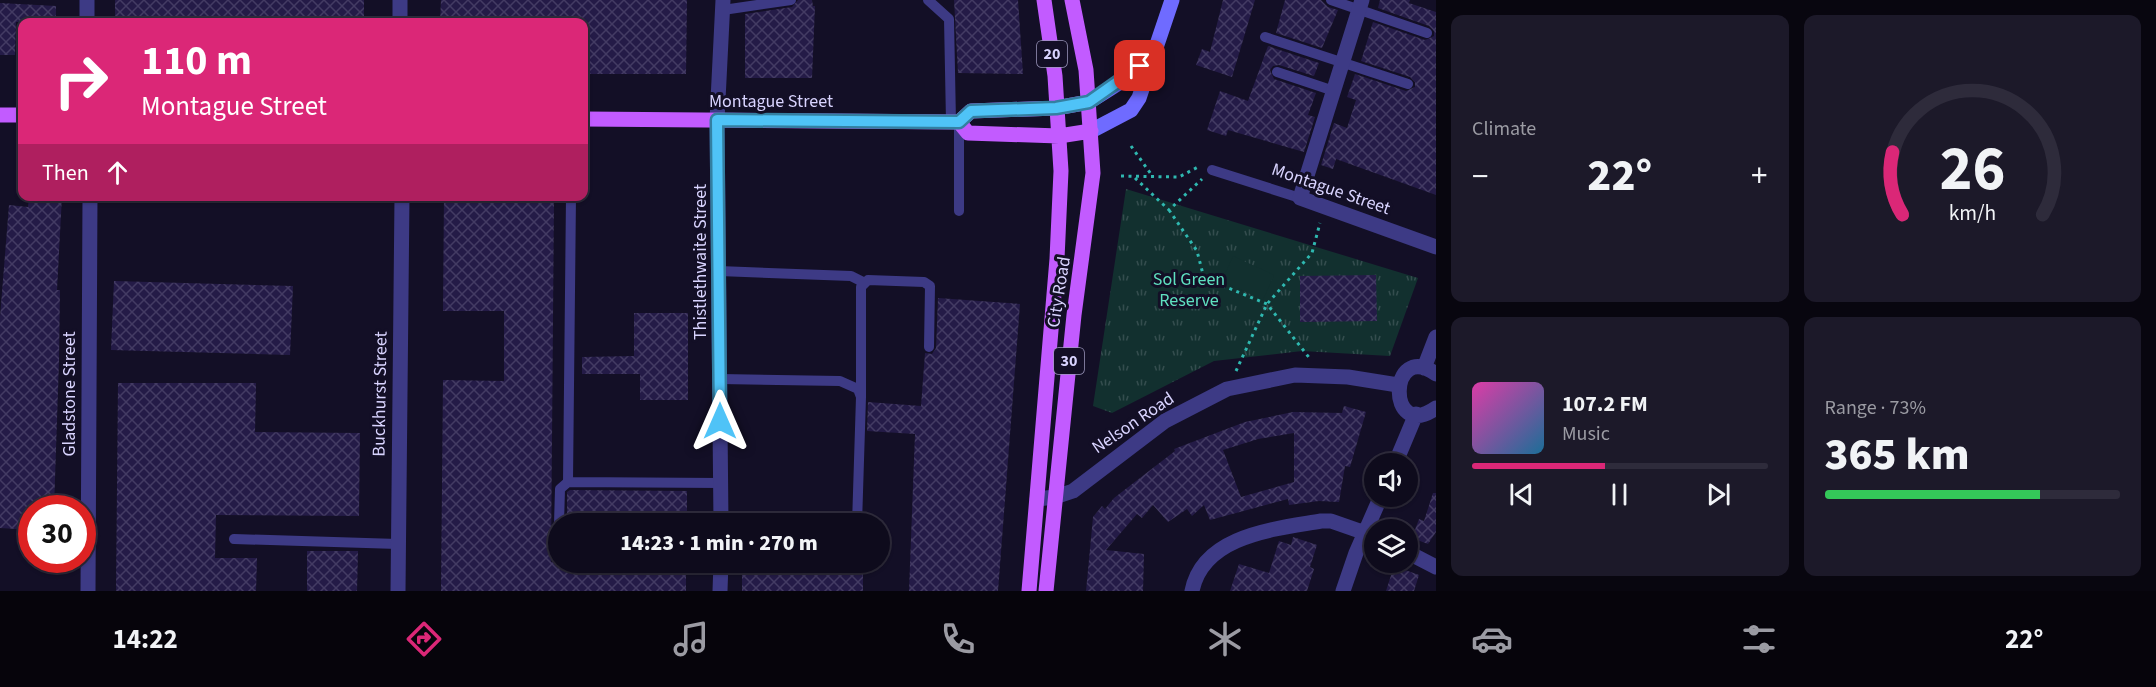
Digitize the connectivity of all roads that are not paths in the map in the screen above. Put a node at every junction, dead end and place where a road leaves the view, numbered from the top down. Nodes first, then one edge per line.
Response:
1 (87, 0) edge
2 (400, 0) edge
3 (791, 0) edge
4 (928, 0) edge
5 (1044, 0) edge
6 (1072, 0) edge
7 (1172, 0) edge
8 (1331, 0) edge
9 (723, 5) edge
10 (1360, 5) edge
11 (87, 18) edge
12 (400, 18) edge
13 (1427, 33) dead end
14 (1265, 38) dead end
15 (1156, 48) junction
16 (1342, 63) junction
17 (1277, 72) dead end
18 (1408, 84) dead end
19 (1334, 91) junction
20 (1089, 102) junction
21 (1056, 108) junction
22 (0, 115) edge
23 (18, 115) edge
24 (588, 119) edge
25 (717, 120) junction
26 (955, 122) junction
27 (1091, 131) junction
28 (1059, 136) junction
29 (1209, 166) road end
30 (1300, 198) junction
31 (90, 201) edge
32 (402, 201) edge
33 (571, 201) edge
34 (959, 211) dead end
35 (1436, 247) edge
36 (719, 271) junction
37 (865, 283) junction
38 (1436, 337) edge
39 (929, 347) dead end
40 (1430, 371) edge
41 (720, 379) junction
42 (1398, 385) junction
43 (861, 397) junction
44 (1436, 408) edge
45 (1416, 414) junction
46 (1400, 453) edge
47 (568, 483) junction
48 (721, 483) junction
49 (1055, 497) junction
50 (1037, 499) junction
51 (559, 513) edge
52 (721, 513) edge
53 (857, 513) edge
54 (1364, 532) edge
55 (234, 539) dead end
56 (398, 544) junction
57 (1364, 547) edge
58 (1418, 558) edge
59 (1436, 567) edge
60 (721, 573) edge
61 (88, 591) edge
62 (398, 591) edge
63 (720, 591) edge
64 (1029, 591) edge
65 (1047, 591) edge
66 (1192, 591) edge
67 (1343, 591) edge

1 - 11 street
2 - 12 street
3 - 9 lane
4 - 26 lane
5 - 21 main road, City Road / 20
6 - 20 main road, City Road / 20
7 - 15 street
8 - 10 lane
9 - 25 street, Thistlethwaite Street
10 - 13 lane
10 - 16 street
14 - 16 lane
15 - 20 street
15 - 27 street
16 - 18 lane
16 - 19 street
17 - 19 lane
19 - 30 street
20 - 21 main road, Montague Street
20 - 27 main road, City Road / 20
21 - 26 main road, Montague Street
21 - 28 main road, City Road
22 - 23 main road
24 - 25 main road, Montague Street
25 - 26 main road, Montague Street
25 - 36 street, Thistlethwaite Street
26 - 28 main road, Montague Street
26 - 34 lane
27 - 28 main road, Montague Street
27 - 49 main road, City Road / 30
28 - 50 main road, City Road / 30
29 - 30 lane, Montague Street
30 - 35 street, Montague Street
31 - 61 street, Gladstone Street
32 - 56 street, Buckhurst Street
33 - 47 lane
36 - 37 lane
36 - 41 street, Thistlethwaite Street
37 - 39 lane
37 - 43 lane
38 - 40 street
40 - 42 street
41 - 43 lane
41 - 48 street, Thistlethwaite Street
42 - 45 street
42 - 49 street, Nelson Road
43 - 53 lane
44 - 45 street
45 - 46 street
47 - 48 lane
47 - 51 lane
48 - 52 street, Thistlethwaite Street
49 - 50 street, Nelson Road
49 - 65 main road, City Road / 30
50 - 64 main road, City Road / 30
54 - 66 street
55 - 56 lane
56 - 62 street, Buckhurst Street
57 - 67 street
58 - 59 street
60 - 63 street

